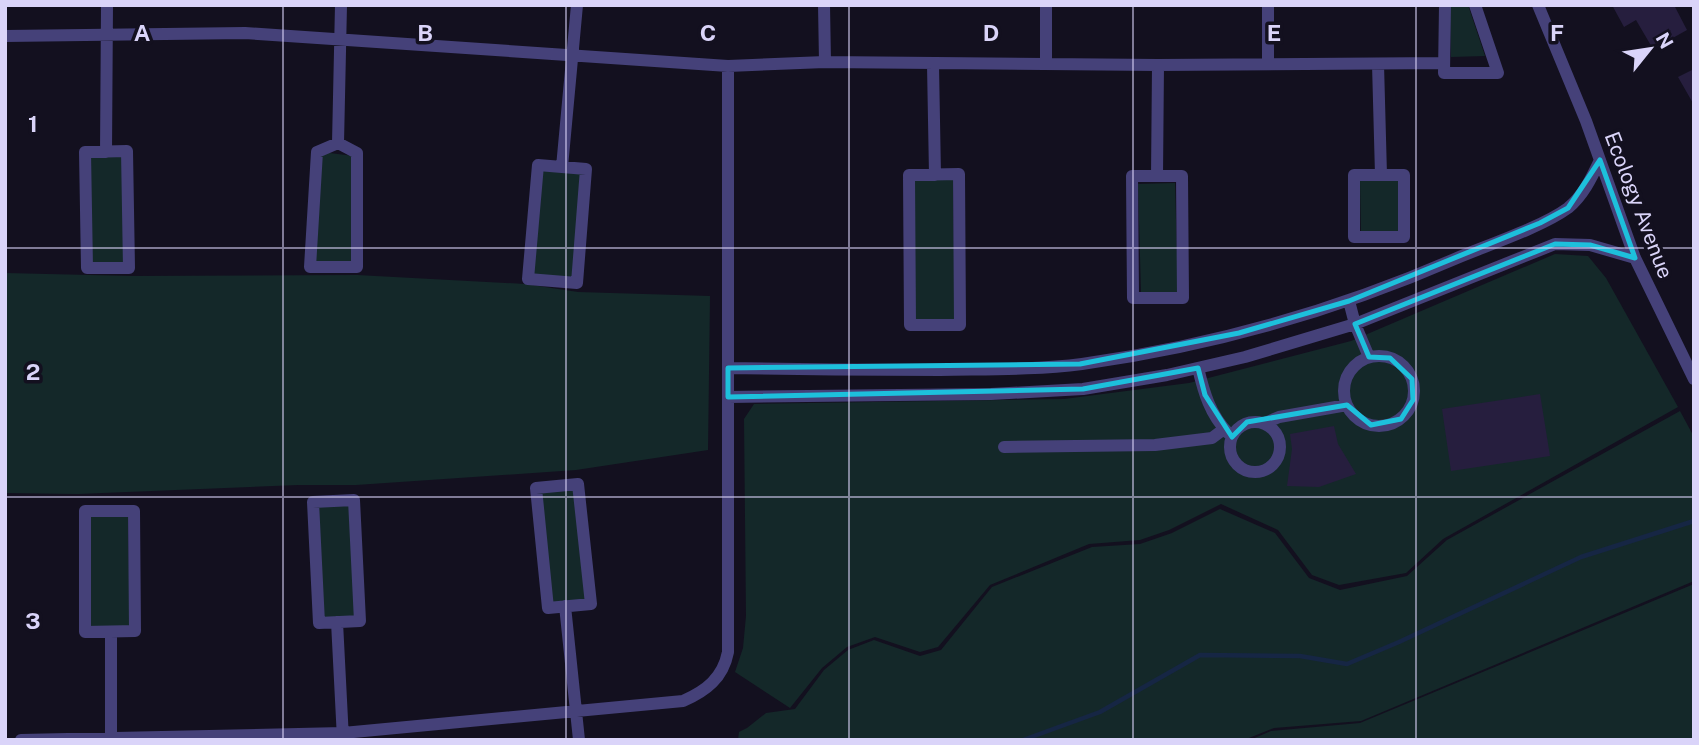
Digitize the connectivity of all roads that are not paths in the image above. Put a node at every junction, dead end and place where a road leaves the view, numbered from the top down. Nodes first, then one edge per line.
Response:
1 (107, 5) edge
2 (341, 5) edge
3 (577, 5) edge
4 (824, 5) edge
5 (1046, 5) edge
6 (1268, 5) edge
7 (1445, 5) edge
8 (1475, 5) edge
9 (1538, 5) edge
10 (107, 33) junction
11 (5, 36) edge
12 (339, 41) junction
13 (573, 56) junction
14 (825, 62) junction
15 (1046, 63) junction
16 (1444, 63) junction
17 (1268, 64) junction
18 (1378, 64) junction
19 (933, 65) junction
20 (1158, 65) junction
21 (728, 66) junction
22 (338, 144) junction
23 (106, 152) junction
24 (1600, 160) junction
25 (562, 167) junction
26 (935, 175) junction
27 (1381, 175) junction
28 (1157, 176) junction
29 (1501, 239) junction
30 (1635, 258) junction
31 (1513, 260) junction
32 (1441, 265) junction
33 (1448, 286) junction
34 (1349, 301) junction
35 (1355, 324) junction
36 (1369, 357) junction
37 (728, 368) junction
38 (1198, 368) junction
39 (1694, 379) edge
40 (729, 397) junction
41 (1347, 405) junction
42 (1265, 424) junction
43 (1228, 433) junction
44 (1004, 447) dead end
45 (565, 606) junction
46 (337, 622) junction
47 (111, 632) junction
48 (577, 712) junction
49 (343, 736) edge
50 (111, 739) edge
51 (21, 740) edge
52 (579, 740) edge

1 - 10 street
2 - 12 street
3 - 13 street
4 - 14 street
5 - 15 street
6 - 17 street
7 - 16 street
8 - 16 street
9 - 24 street, Ecology Avenue
10 - 11 street
10 - 12 street
10 - 23 street
12 - 13 street
12 - 22 street
13 - 21 street
13 - 25 street
14 - 19 street
14 - 21 street
15 - 19 street
15 - 20 street
16 - 18 street
17 - 18 street
17 - 20 street
18 - 27 street
19 - 26 street
20 - 28 street
21 - 37 street
22 - 22 street
23 - 23 street
24 - 29 street
24 - 30 street, Ecology Avenue
25 - 25 street
26 - 26 street
27 - 27 street
28 - 28 street
29 - 31 street
29 - 32 street
30 - 31 street
30 - 39 street, Ecology Avenue
31 - 33 street
32 - 33 street
32 - 34 street
33 - 35 street
34 - 35 street
34 - 37 street
35 - 36 street
35 - 38 street
36 - 41 street
36 - 41 street
37 - 40 street
38 - 40 street
38 - 43 street
40 - 48 street
41 - 42 street
42 - 43 street
42 - 43 street
43 - 44 street
45 - 45 street
45 - 48 street
46 - 46 street
46 - 49 street
47 - 47 street
47 - 50 street
48 - 49 street
48 - 52 street
49 - 50 street
50 - 51 street

